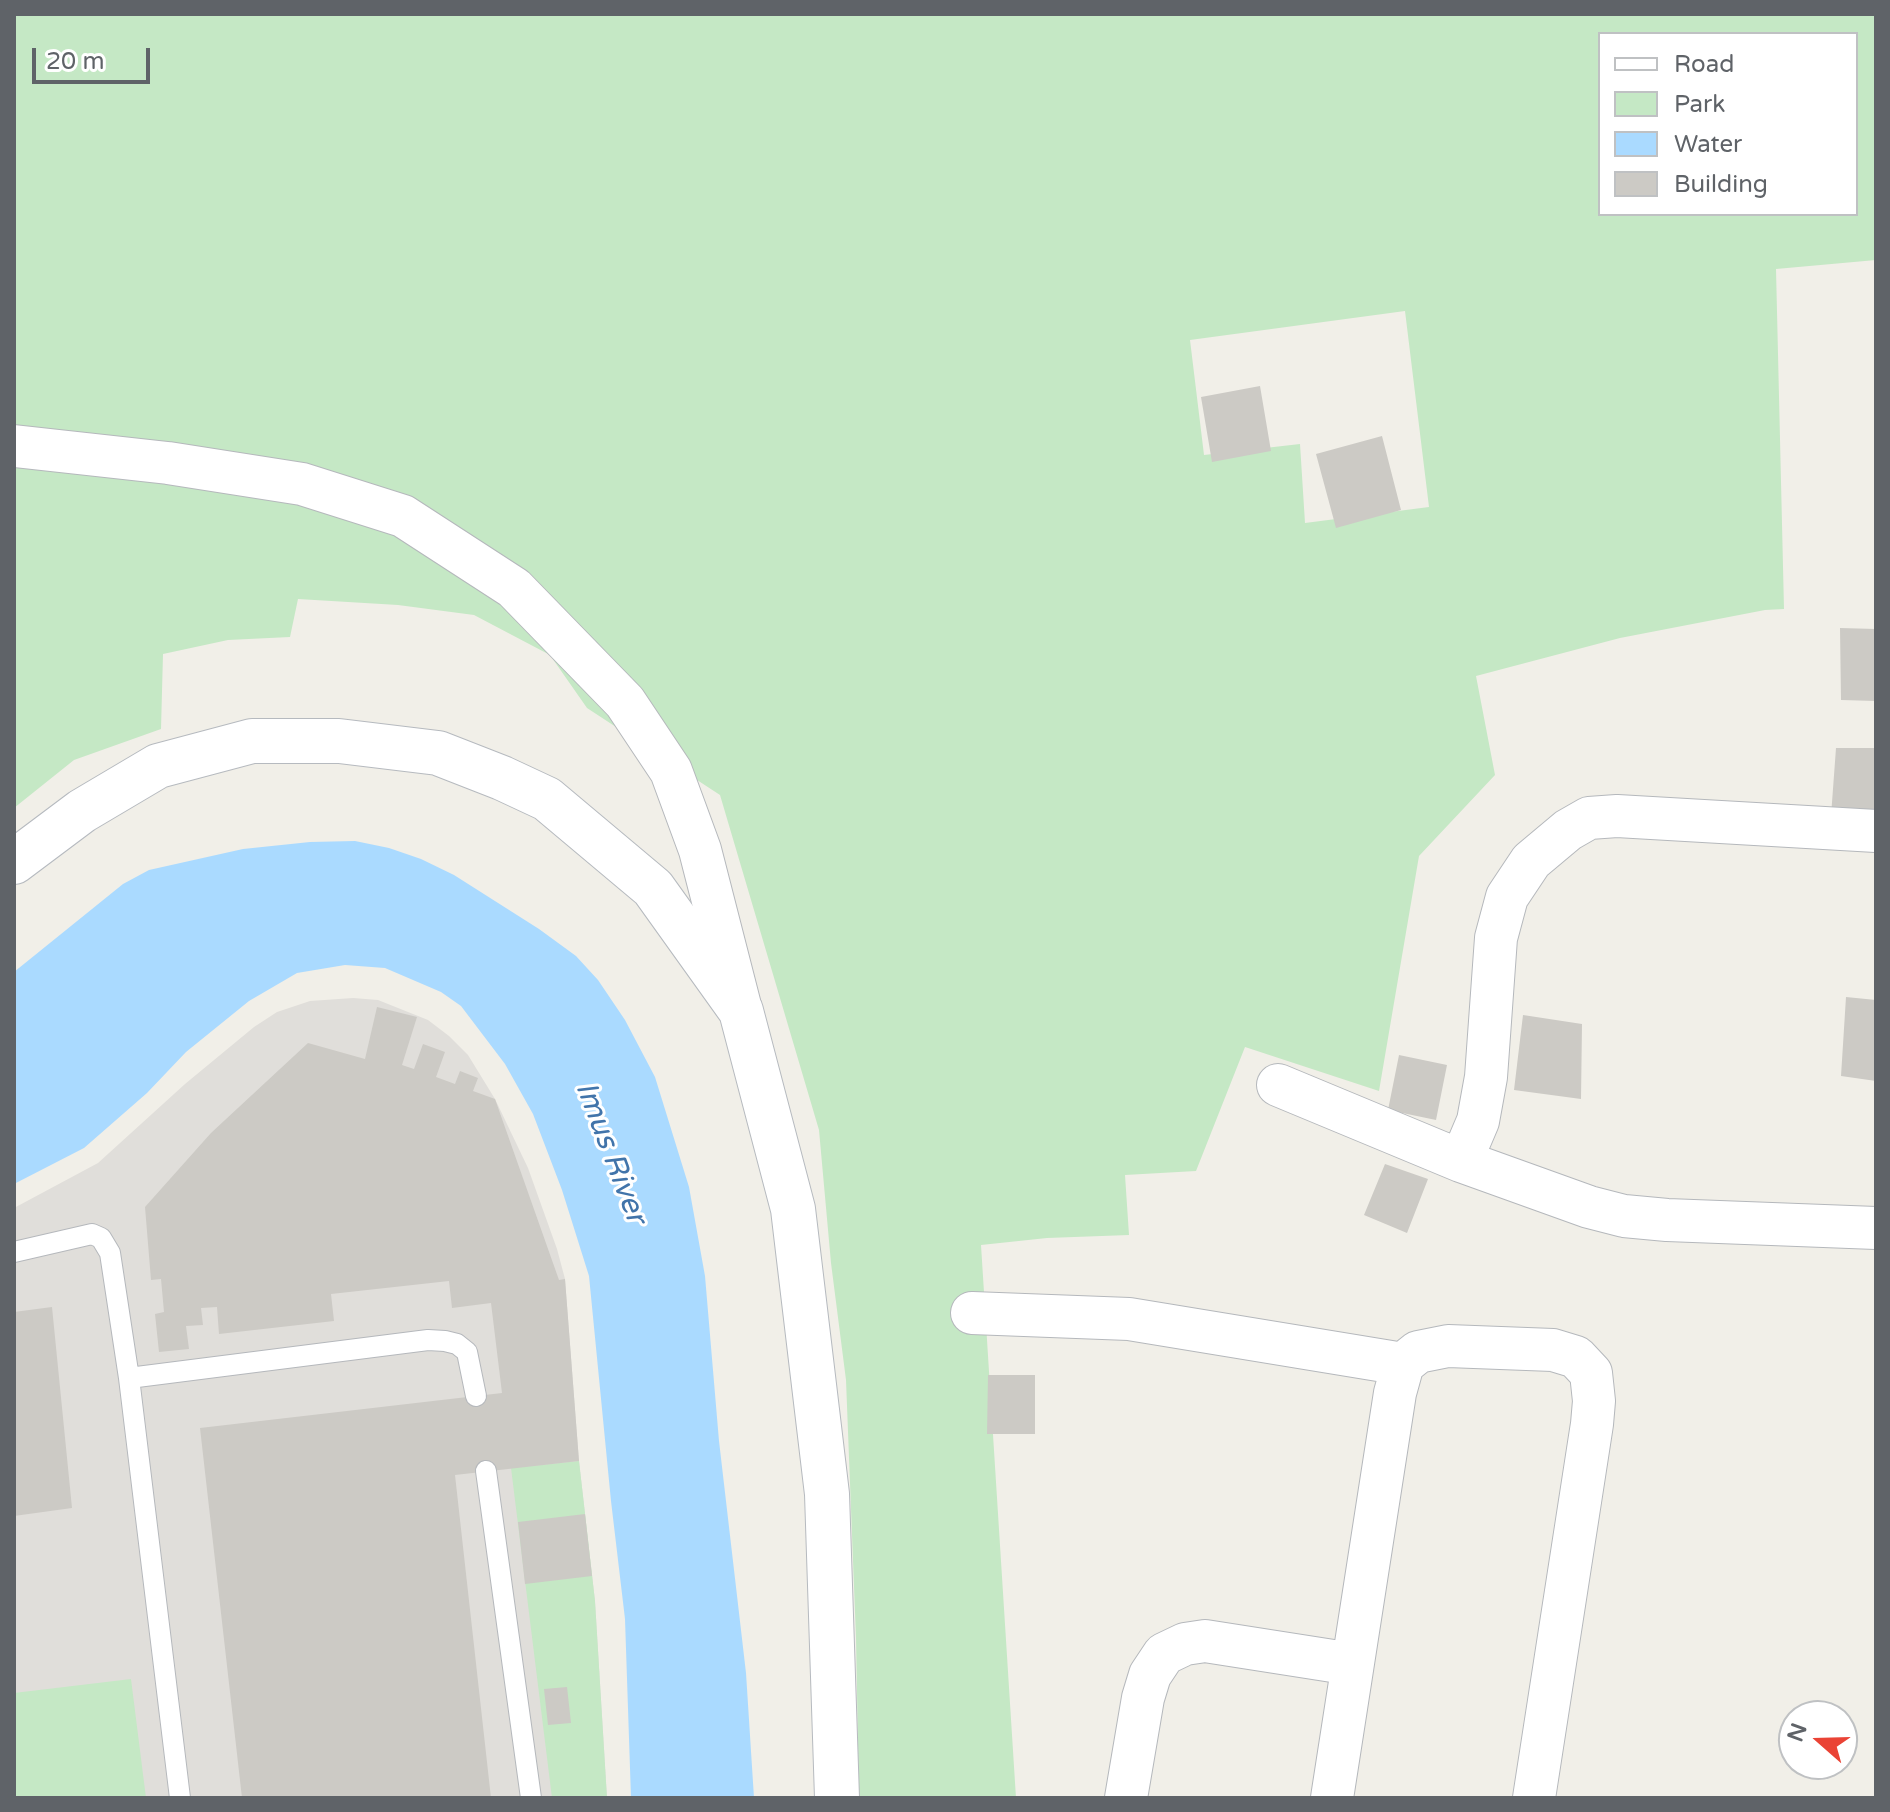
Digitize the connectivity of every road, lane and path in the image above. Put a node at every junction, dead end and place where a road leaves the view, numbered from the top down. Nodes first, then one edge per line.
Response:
1 (14, 446) edge
2 (1876, 831) edge
3 (14, 862) edge
4 (741, 1011) junction
5 (1278, 1085) dead end
6 (1461, 1161) junction
7 (1876, 1228) edge
8 (14, 1252) edge
9 (972, 1313) dead end
10 (1403, 1364) junction
11 (129, 1378) junction
12 (476, 1396) dead end
13 (486, 1471) dead end
14 (1352, 1664) junction
15 (180, 1798) edge
16 (531, 1798) edge
17 (837, 1798) edge
18 (1126, 1798) edge
19 (1332, 1798) edge
20 (1534, 1798) edge

1 - 4 street
2 - 6 street
3 - 4 main road
4 - 17 main road
5 - 6 street
6 - 7 street
8 - 11 lane
9 - 10 street
10 - 14 street
10 - 20 street
11 - 12 lane
11 - 15 lane
13 - 16 lane
14 - 18 street
14 - 19 street

